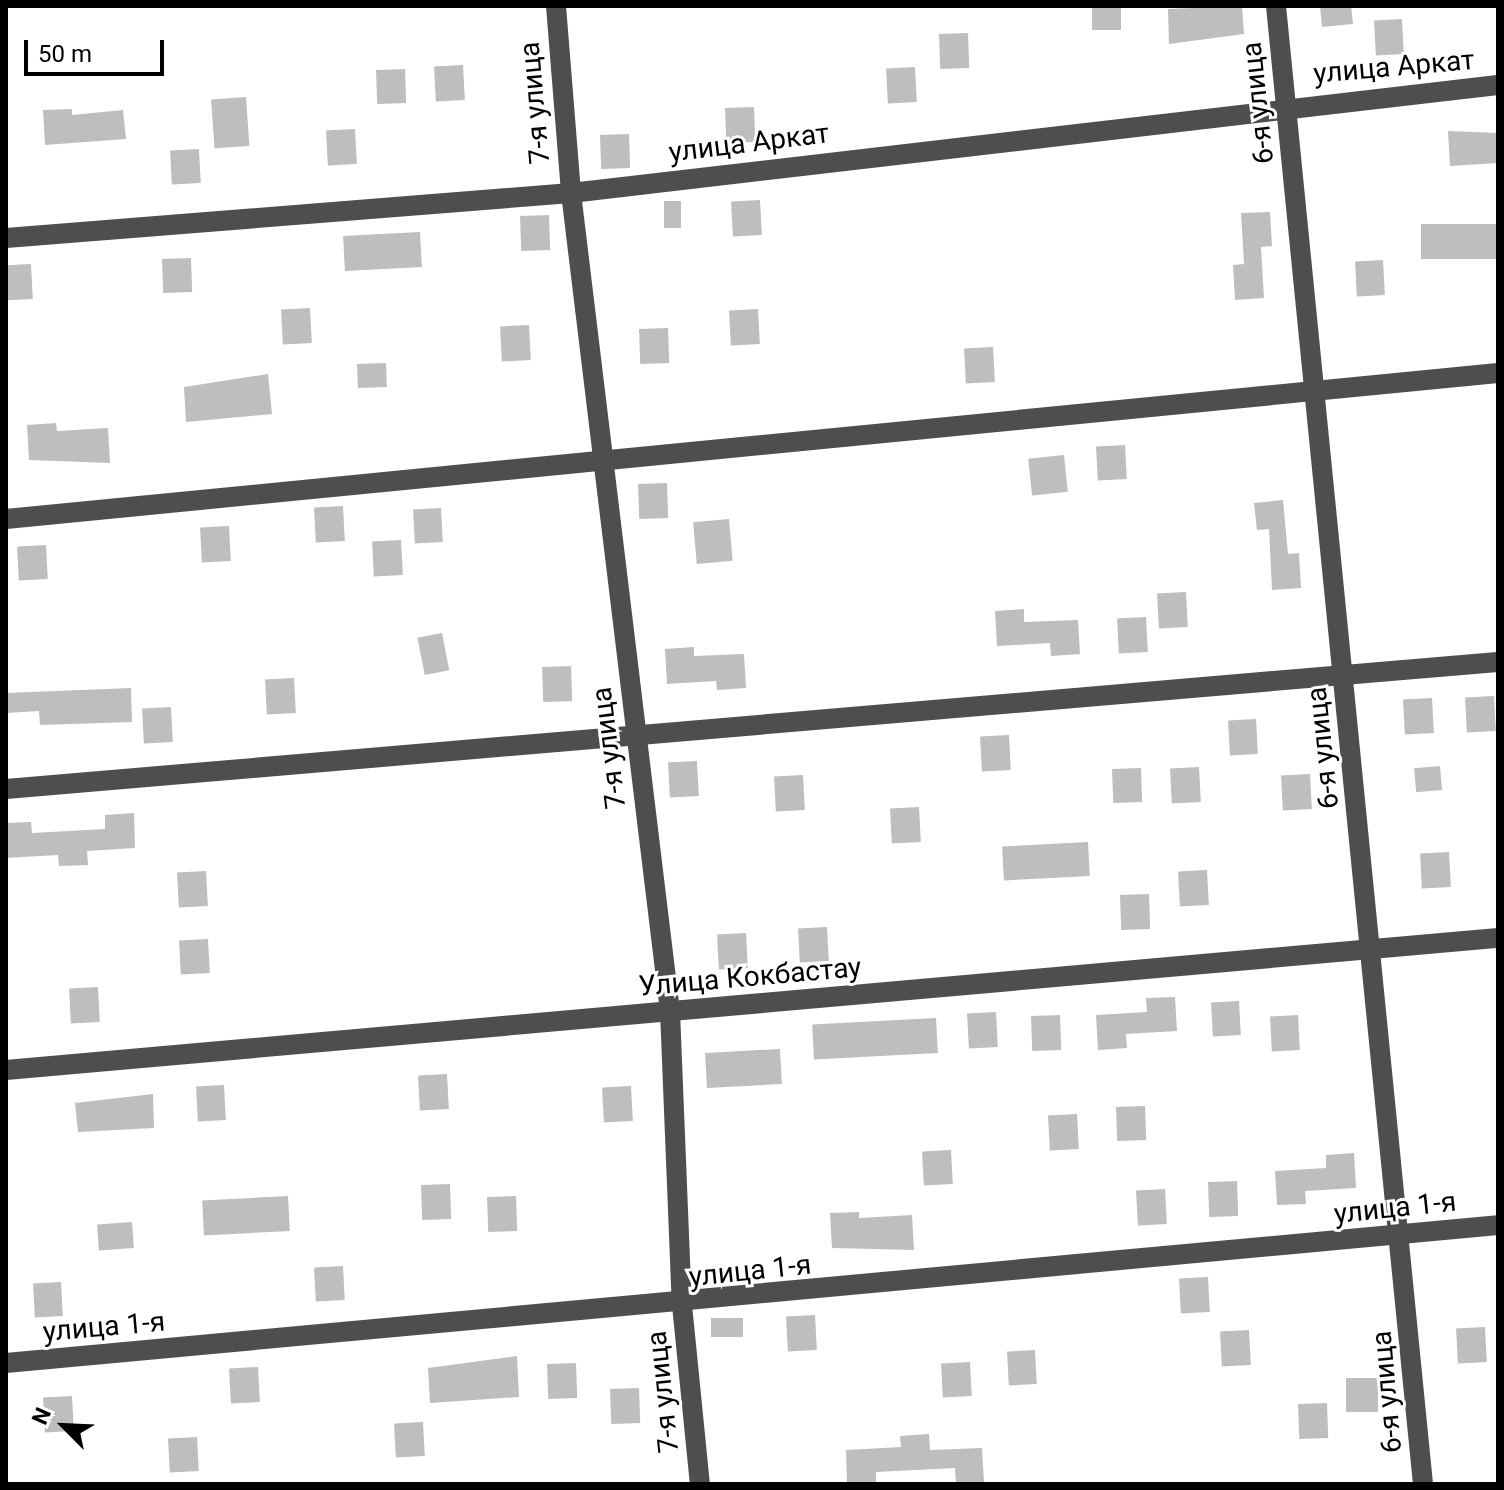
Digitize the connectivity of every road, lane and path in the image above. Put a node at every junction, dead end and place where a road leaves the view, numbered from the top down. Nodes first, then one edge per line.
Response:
1 (556, 6) edge
2 (1276, 6) edge
3 (1498, 85) edge
4 (1287, 105) junction
5 (571, 193) junction
6 (6, 238) edge
7 (1498, 373) edge
8 (1313, 387) junction
9 (603, 462) junction
10 (6, 519) edge
11 (1498, 662) edge
12 (1344, 680) junction
13 (636, 735) junction
14 (6, 789) edge
15 (1498, 938) edge
16 (1372, 952) junction
17 (670, 1011) junction
18 (6, 1070) edge
19 (1498, 1225) edge
20 (1401, 1236) junction
21 (682, 1305) junction
22 (6, 1363) edge
23 (700, 1484) edge
24 (1423, 1484) edge

1 - 5 street, 7-я улица
2 - 4 street, 6-я улица
3 - 4 street, улица Аркат
4 - 5 street, улица Аркат
4 - 8 street, 6-я улица
5 - 6 street, улица Аркат
5 - 9 street, 7-я улица
7 - 8 street
8 - 9 street
8 - 12 street, 6-я улица
9 - 10 street
9 - 13 street, 7-я улица
11 - 12 street
12 - 13 street
12 - 16 street, 6-я улица
13 - 14 street
13 - 17 street, 7-я улица
15 - 16 street, Улица Кокбастау
16 - 17 street, Улица Кокбастау
16 - 20 street, 6-я улица
17 - 18 street, Улица Кокбастау
17 - 21 street, 7-я улица
19 - 20 street, улица 1-я
20 - 21 street, улица 1-я
20 - 24 street, 6-я улица
21 - 22 street, улица 1-я
21 - 23 street, 7-я улица

